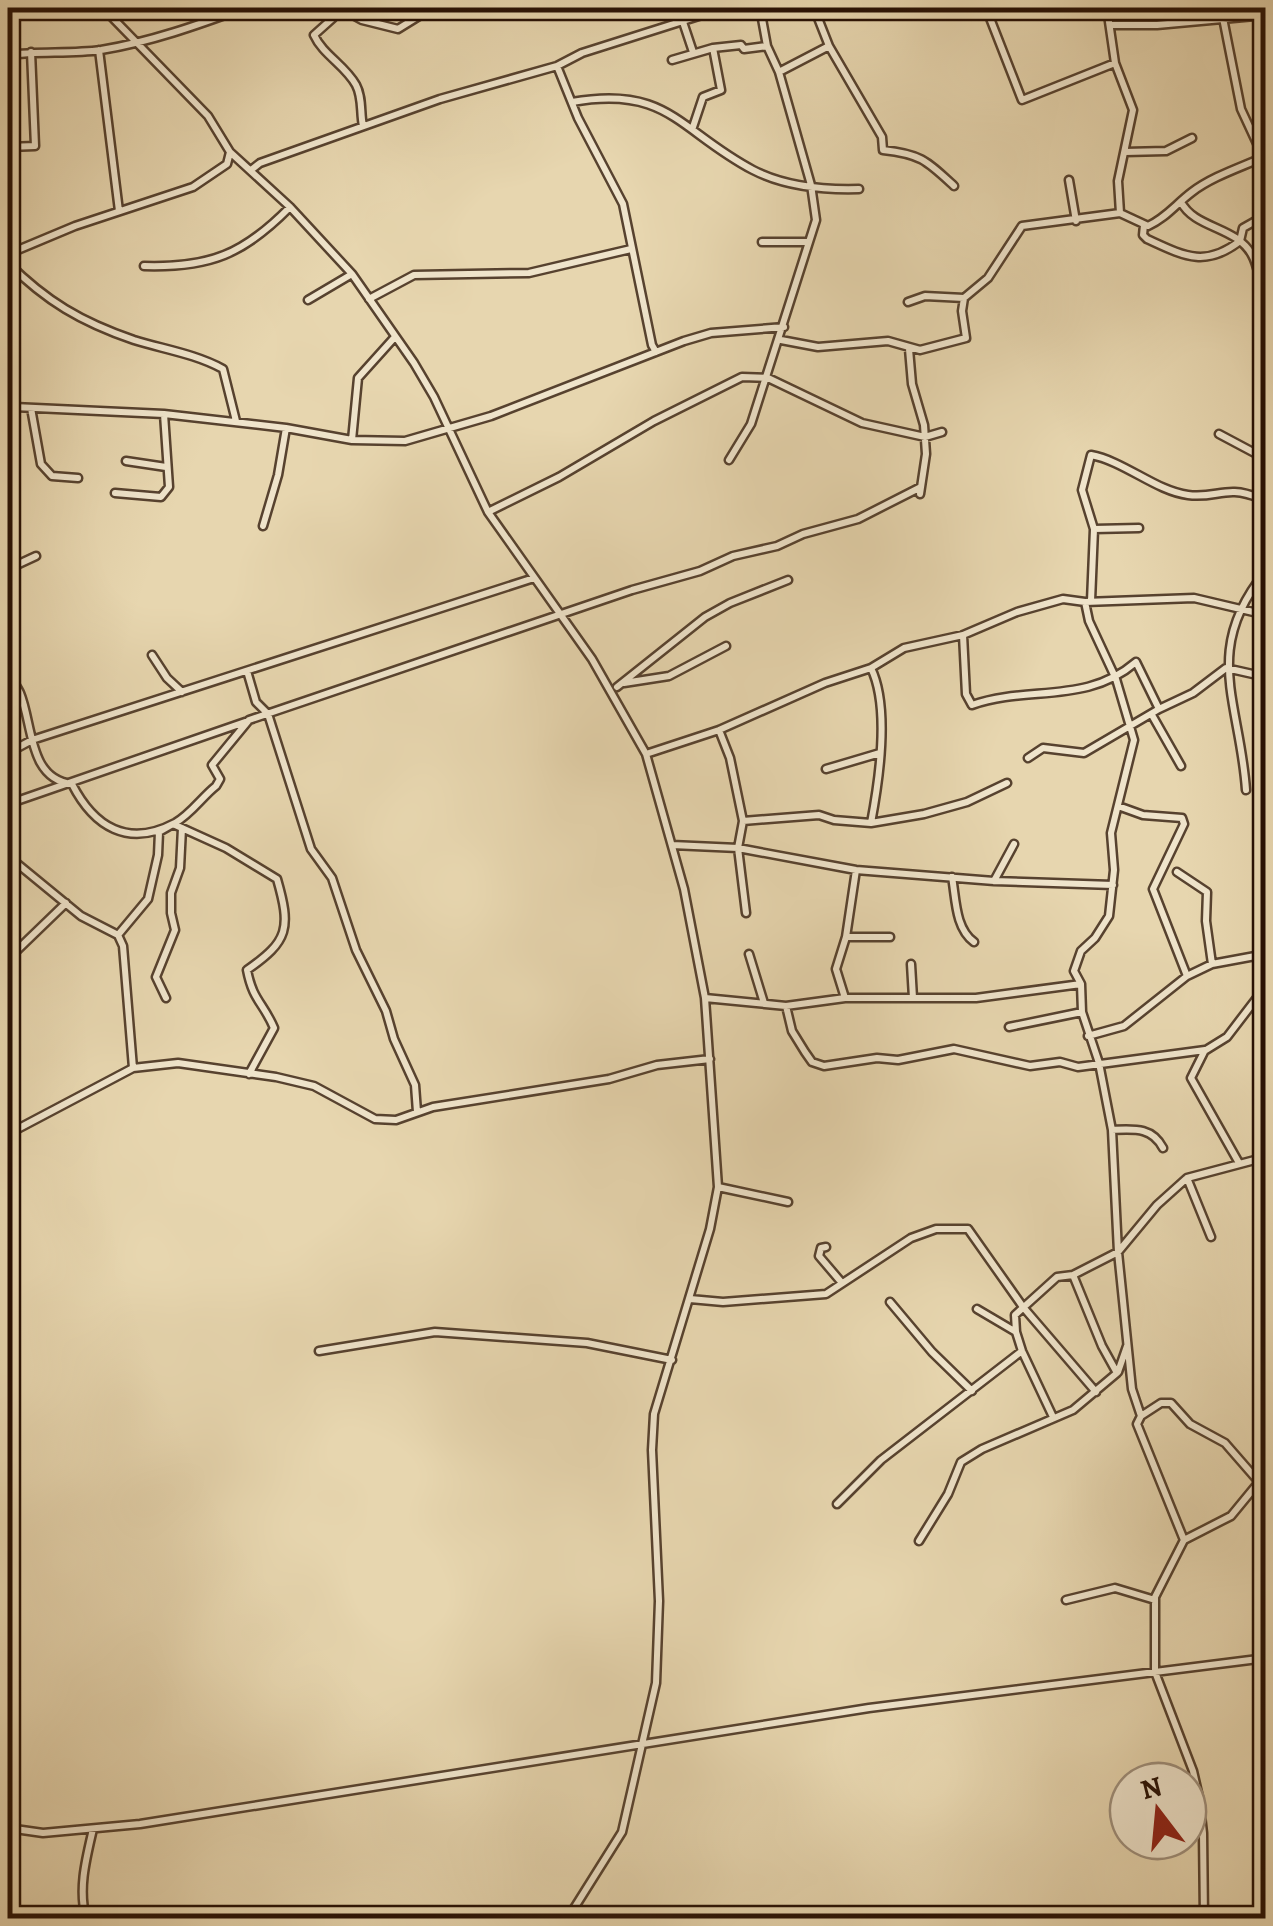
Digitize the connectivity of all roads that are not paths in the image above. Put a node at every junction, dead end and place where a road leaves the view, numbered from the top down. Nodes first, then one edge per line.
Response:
1 (103, 8) edge
2 (244, 8) edge
3 (338, 8) edge
4 (432, 8) edge
5 (724, 8) edge
6 (760, 8) edge
7 (814, 8) edge
8 (986, 8) edge
9 (1107, 8) edge
10 (1266, 16) edge
11 (1222, 18) junction
12 (684, 22) junction
13 (1110, 25) junction
14 (138, 42) junction
15 (767, 46) junction
16 (829, 46) junction
17 (714, 48) junction
18 (99, 50) junction
19 (32, 52) junction
20 (693, 52) junction
21 (8, 55) edge
22 (672, 60) dead end
23 (1115, 63) junction
24 (557, 66) junction
25 (780, 72) junction
26 (572, 102) junction
27 (363, 126) junction
28 (693, 127) junction
29 (1192, 138) dead end
30 (8, 147) edge
31 (230, 152) junction
32 (1125, 152) junction
33 (1265, 158) edge
34 (251, 170) junction
35 (1069, 180) dead end
36 (810, 186) junction
37 (954, 186) dead end
38 (859, 189) dead end
39 (1180, 202) junction
40 (290, 207) junction
41 (119, 212) junction
42 (1120, 213) junction
43 (1266, 214) edge
44 (1076, 221) junction
45 (1144, 225) junction
46 (1240, 241) junction
47 (762, 242) dead end
48 (808, 242) junction
49 (631, 249) junction
50 (8, 254) edge
51 (8, 263) edge
52 (144, 266) dead end
53 (352, 274) junction
54 (1266, 276) edge
55 (964, 298) junction
56 (368, 299) junction
57 (308, 300) dead end
58 (908, 302) dead end
59 (784, 328) junction
60 (394, 338) junction
61 (780, 340) junction
62 (909, 349) junction
63 (656, 352) junction
64 (768, 378) junction
65 (8, 397) edge
66 (11, 408) edge
67 (31, 408) junction
68 (164, 414) junction
69 (236, 422) junction
70 (286, 428) junction
71 (447, 430) junction
72 (942, 432) dead end
73 (1218, 434) dead end
74 (925, 437) junction
75 (352, 440) junction
76 (1266, 459) edge
77 (729, 460) dead end
78 (126, 461) dead end
79 (166, 467) junction
80 (78, 478) dead end
81 (116, 493) dead end
82 (488, 512) junction
83 (1265, 525) edge
84 (263, 526) dead end
85 (1139, 528) dead end
86 (1094, 529) junction
87 (36, 556) dead end
88 (8, 569) edge
89 (1266, 570) edge
90 (534, 578) junction
91 (788, 580) dead end
92 (1088, 601) junction
93 (1241, 607) junction
94 (562, 616) junction
95 (1266, 616) edge
96 (963, 635) junction
97 (726, 646) dead end
98 (152, 655) dead end
99 (871, 668) junction
100 (1226, 668) junction
101 (246, 671) junction
102 (8, 672) edge
103 (604, 676) junction
104 (1262, 676) edge
105 (1116, 679) junction
106 (619, 685) junction
107 (182, 692) junction
108 (1266, 699) edge
109 (618, 700) junction
110 (1159, 709) junction
111 (268, 714) junction
112 (1152, 715) junction
113 (249, 720) junction
114 (1132, 726) junction
115 (719, 730) junction
116 (32, 740) junction
117 (8, 753) edge
118 (880, 753) junction
119 (646, 754) junction
120 (1028, 758) dead end
121 (1181, 766) dead end
122 (826, 768) dead end
123 (1007, 783) dead end
124 (72, 784) junction
125 (1246, 790) dead end
126 (8, 804) edge
127 (1118, 806) junction
128 (743, 821) junction
129 (871, 823) junction
130 (173, 824) junction
131 (182, 828) junction
132 (1014, 844) dead end
133 (672, 845) junction
134 (738, 848) junction
135 (8, 850) edge
136 (11, 862) edge
137 (856, 870) junction
138 (1177, 872) dead end
139 (952, 877) junction
140 (994, 881) junction
141 (1113, 885) junction
142 (66, 904) junction
143 (746, 913) dead end
144 (118, 935) junction
145 (846, 937) junction
146 (890, 937) dead end
147 (974, 942) dead end
148 (749, 954) dead end
149 (1266, 954) edge
150 (8, 959) edge
151 (911, 964) dead end
152 (1212, 964) junction
153 (1187, 976) junction
154 (1081, 984) junction
155 (1266, 986) edge
156 (166, 998) dead end
157 (705, 998) junction
158 (845, 998) junction
159 (913, 998) junction
160 (764, 1003) junction
161 (786, 1006) junction
162 (1082, 1012) junction
163 (1010, 1026) dead end
164 (1088, 1036) junction
165 (1205, 1050) junction
166 (710, 1059) junction
167 (1099, 1063) junction
168 (133, 1068) junction
169 (249, 1074) junction
170 (418, 1112) junction
171 (1112, 1130) junction
172 (8, 1134) edge
173 (1163, 1148) dead end
174 (1266, 1157) edge
175 (1239, 1162) junction
176 (1187, 1178) junction
177 (718, 1187) junction
178 (788, 1202) dead end
179 (1211, 1236) dead end
180 (826, 1247) dead end
181 (1118, 1252) junction
182 (1073, 1275) junction
183 (842, 1283) junction
184 (690, 1298) junction
185 (890, 1302) dead end
186 (1023, 1307) junction
187 (977, 1309) dead end
188 (1016, 1332) junction
189 (1129, 1342) junction
190 (319, 1351) dead end
191 (1022, 1351) junction
192 (672, 1360) junction
193 (1117, 1373) junction
194 (972, 1391) junction
195 (1096, 1392) junction
196 (1141, 1416) junction
197 (1054, 1418) junction
198 (1266, 1459) edge
199 (1259, 1482) junction
200 (837, 1504) dead end
201 (8, 1529) edge
202 (1184, 1540) junction
203 (919, 1541) dead end
204 (11, 1564) dead end
205 (1066, 1600) dead end
206 (1155, 1600) junction
207 (1266, 1658) edge
208 (1155, 1672) junction
209 (641, 1742) junction
210 (8, 1828) edge
211 (94, 1830) junction
212 (574, 1910) junction
213 (86, 1918) edge
214 (568, 1918) edge
215 (590, 1918) edge
216 (1204, 1918) edge

1 - 14 street
2 - 14 street
3 - 4 street
3 - 27 street
5 - 12 street
6 - 15 street
7 - 16 street
8 - 23 street
9 - 13 street
10 - 11 street
11 - 13 street
11 - 33 street
12 - 20 street
12 - 24 street
13 - 23 street
14 - 18 street
14 - 31 street
15 - 17 street
15 - 25 street
16 - 25 street
16 - 37 street
17 - 20 street
17 - 28 street
18 - 19 street
18 - 41 street
19 - 21 street
19 - 30 street
20 - 22 street
23 - 32 street
24 - 26 street
24 - 27 street
25 - 36 street
26 - 28 street
26 - 49 street
27 - 34 street
28 - 36 street
29 - 32 street
31 - 34 street
31 - 41 street
32 - 42 street
33 - 39 street
34 - 40 street
35 - 44 street
36 - 38 street
36 - 48 street
39 - 45 street
39 - 46 street
40 - 52 street
40 - 53 street
41 - 50 street
42 - 44 street
42 - 45 street
43 - 46 street
44 - 55 street
45 - 46 street
46 - 54 street
47 - 48 street
48 - 59 street
49 - 56 street
49 - 63 street
51 - 69 street
53 - 56 street
53 - 57 street
55 - 58 street
55 - 62 street
56 - 60 street
59 - 61 street
59 - 63 street
60 - 71 street
60 - 75 street
61 - 62 street
61 - 64 street
62 - 74 street
63 - 71 street
64 - 74 street
64 - 77 street
64 - 82 street
65 - 66 street
66 - 67 street
67 - 68 street
67 - 80 street
68 - 69 street
68 - 79 street
69 - 70 street
70 - 75 street
70 - 84 street
71 - 75 street
71 - 82 street
72 - 74 street
73 - 76 street
74 - 94 street
78 - 79 street
79 - 81 street
82 - 90 street
83 - 86 street
85 - 86 street
86 - 92 street
87 - 88 street
89 - 93 street
90 - 94 street
90 - 101 street
91 - 106 street
92 - 93 street
92 - 96 street
92 - 105 street
93 - 95 street
93 - 100 street
94 - 103 street
94 - 111 street
96 - 99 street
96 - 105 street
97 - 106 street
98 - 107 street
99 - 115 street
99 - 118 street
100 - 104 street
100 - 110 street
100 - 125 street
101 - 107 street
101 - 111 street
102 - 116 street
103 - 106 street
103 - 109 street
104 - 108 street
105 - 110 street
105 - 114 street
106 - 109 street
107 - 116 street
109 - 119 street
110 - 112 street
111 - 113 street
111 - 170 street
112 - 114 street
112 - 121 street
113 - 124 street
113 - 130 street
114 - 120 street
114 - 127 street
115 - 119 street
115 - 128 street
116 - 117 street
116 - 124 street
118 - 122 street
118 - 129 street
119 - 133 street
123 - 129 street
124 - 126 street
124 - 130 street
127 - 141 street
127 - 153 street
128 - 129 street
128 - 134 street
130 - 131 street
130 - 144 street
131 - 156 street
131 - 169 street
132 - 140 street
133 - 134 street
133 - 157 street
134 - 137 street
134 - 143 street
135 - 136 street
136 - 142 street
137 - 139 street
137 - 145 street
138 - 152 street
139 - 140 street
139 - 147 street
140 - 141 street
141 - 154 street
142 - 144 street
142 - 150 street
144 - 168 street
145 - 146 street
145 - 158 street
148 - 160 street
149 - 152 street
151 - 159 street
152 - 153 street
153 - 164 street
154 - 159 street
154 - 162 street
155 - 165 street
157 - 160 street
157 - 166 street
158 - 159 street
158 - 161 street
160 - 161 street
161 - 167 street
162 - 163 street
162 - 164 street
164 - 167 street
165 - 167 street
165 - 175 street
166 - 170 street
166 - 177 street
167 - 171 street
168 - 169 street
168 - 172 street
169 - 170 street
171 - 173 street
171 - 181 street
174 - 175 street
175 - 176 street
176 - 179 street
176 - 181 street
177 - 178 street
177 - 184 street
180 - 183 street
181 - 182 street
181 - 189 street
182 - 186 street
182 - 193 street
183 - 184 street
183 - 186 street
184 - 192 street
185 - 194 street
186 - 188 street
186 - 195 street
187 - 188 street
188 - 191 street
189 - 193 street
189 - 196 street
190 - 192 street
191 - 194 street
191 - 197 street
192 - 209 street
193 - 195 street
194 - 200 street
195 - 197 street
196 - 199 street
196 - 202 street
197 - 203 street
198 - 199 street
199 - 202 street
201 - 204 street
202 - 206 street
205 - 206 street
206 - 208 street
207 - 208 street
208 - 209 street
208 - 216 street
209 - 211 street
209 - 212 street
210 - 211 street
211 - 213 street
212 - 214 street
212 - 215 street

